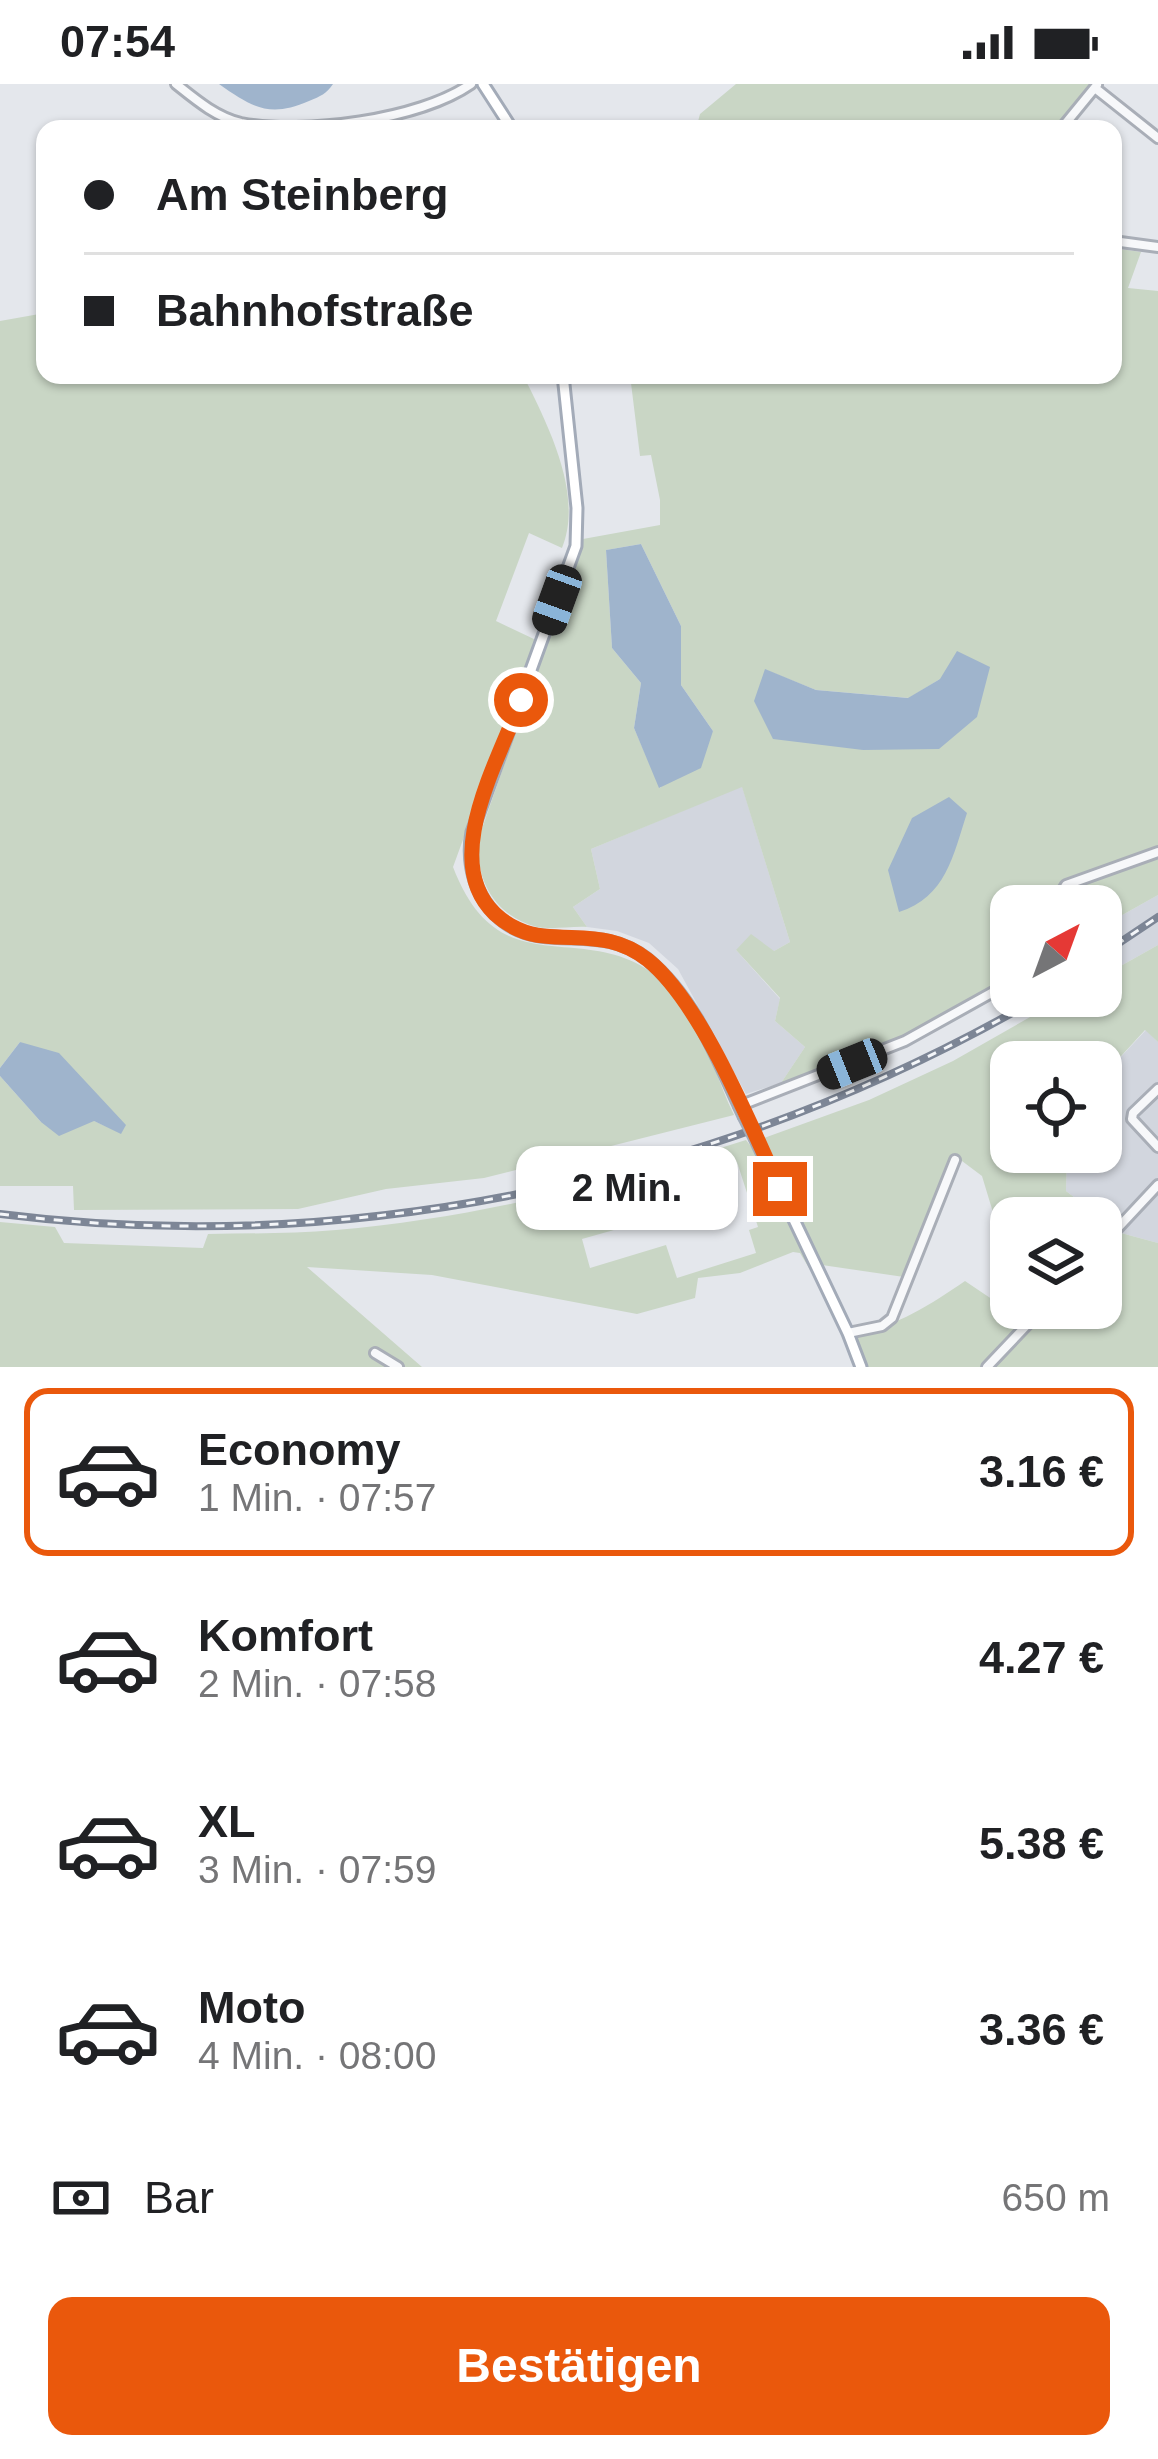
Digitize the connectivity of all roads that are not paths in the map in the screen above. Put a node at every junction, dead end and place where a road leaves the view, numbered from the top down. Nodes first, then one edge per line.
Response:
1 (176, 84) edge
2 (471, 84) edge
3 (483, 84) edge
4 (1096, 86) edge
5 (241, 120) edge
6 (359, 120) edge
7 (506, 120) edge
8 (1068, 120) edge
9 (1158, 138) edge
10 (1122, 242) edge
11 (1158, 247) edge
12 (564, 384) edge
13 (1158, 851) edge
14 (1070, 885) edge
15 (990, 994) edge
16 (1158, 1090) edge
17 (742, 1111) junction
18 (1158, 1148) edge
19 (955, 1160) dead end
20 (1158, 1185) edge
21 (1122, 1224) edge
22 (1022, 1329) edge
23 (848, 1333) junction
24 (375, 1353) dead end
25 (398, 1367) edge
26 (861, 1367) edge
27 (987, 1367) edge

1 - 5 street
2 - 6 street
3 - 7 main road
4 - 8 street
4 - 9 street
10 - 11 street
12 - 17 main road
13 - 14 street
15 - 17 street
16 - 18 street
17 - 23 main road, bridge
19 - 23 street
20 - 21 street
22 - 27 street
23 - 26 main road
24 - 25 street

